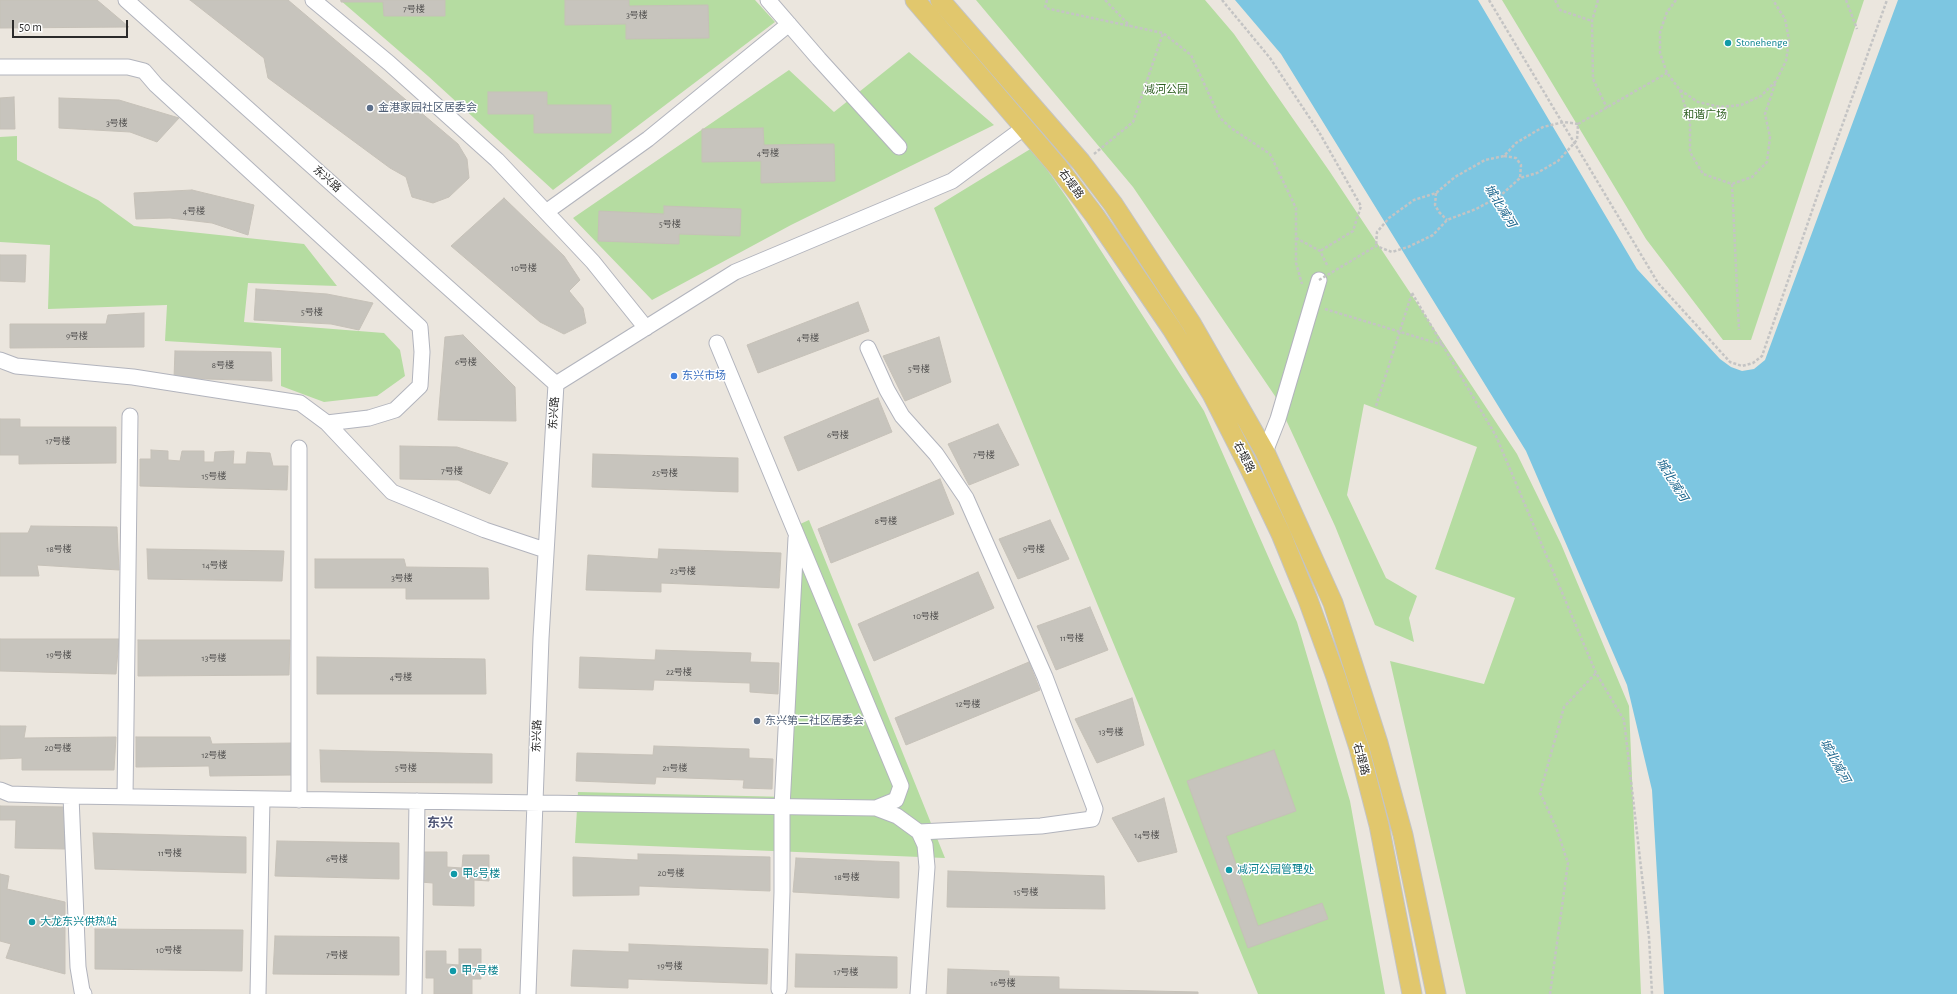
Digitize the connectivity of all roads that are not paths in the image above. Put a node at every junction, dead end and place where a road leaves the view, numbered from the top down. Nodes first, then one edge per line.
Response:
1 (126, 0) edge
2 (313, 0) edge
3 (768, 0) edge
4 (915, 0) edge
5 (940, 0) edge
6 (789, 24) junction
7 (0, 66) edge
8 (1025, 127) junction
9 (899, 147) dead end
10 (546, 212) junction
11 (1325, 276) road end
12 (646, 328) junction
13 (717, 343) dead end
14 (868, 348) dead end
15 (0, 360) edge
16 (556, 384) junction
17 (130, 416) dead end
18 (328, 424) junction
19 (299, 448) dead end
20 (1265, 452) junction
21 (796, 533) junction
22 (545, 550) junction
23 (0, 790) edge
24 (72, 796) junction
25 (125, 797) junction
26 (262, 799) junction
27 (299, 800) junction
28 (417, 801) junction
29 (534, 804) junction
30 (782, 807) junction
31 (876, 808) junction
32 (919, 832) junction
33 (779, 988) dead end
34 (84, 994) edge
35 (258, 994) edge
36 (414, 994) edge
37 (528, 994) edge
38 (918, 994) edge
39 (1412, 994) edge
40 (1436, 994) edge

1 - 16 street, 东兴路
2 - 10 street
3 - 6 street
4 - 8 main road, 右堤路
5 - 20 main road, 右堤路
6 - 9 street
6 - 10 street
7 - 18 street
8 - 12 street
8 - 39 main road, 右堤路
10 - 12 street
11 - 20 street
12 - 16 street
13 - 21 street
14 - 32 street
15 - 18 street
16 - 22 street, 东兴路
17 - 25 street
18 - 22 street
19 - 27 street
20 - 40 main road, 右堤路
21 - 30 street
21 - 31 street
22 - 29 street, 东兴路
23 - 24 street
24 - 25 street
24 - 34 street
25 - 26 street
26 - 27 street
26 - 35 street
27 - 28 street
28 - 29 street
28 - 36 street
29 - 30 street
29 - 37 street, 东兴路
30 - 31 street
30 - 33 street
31 - 32 street
32 - 38 street

